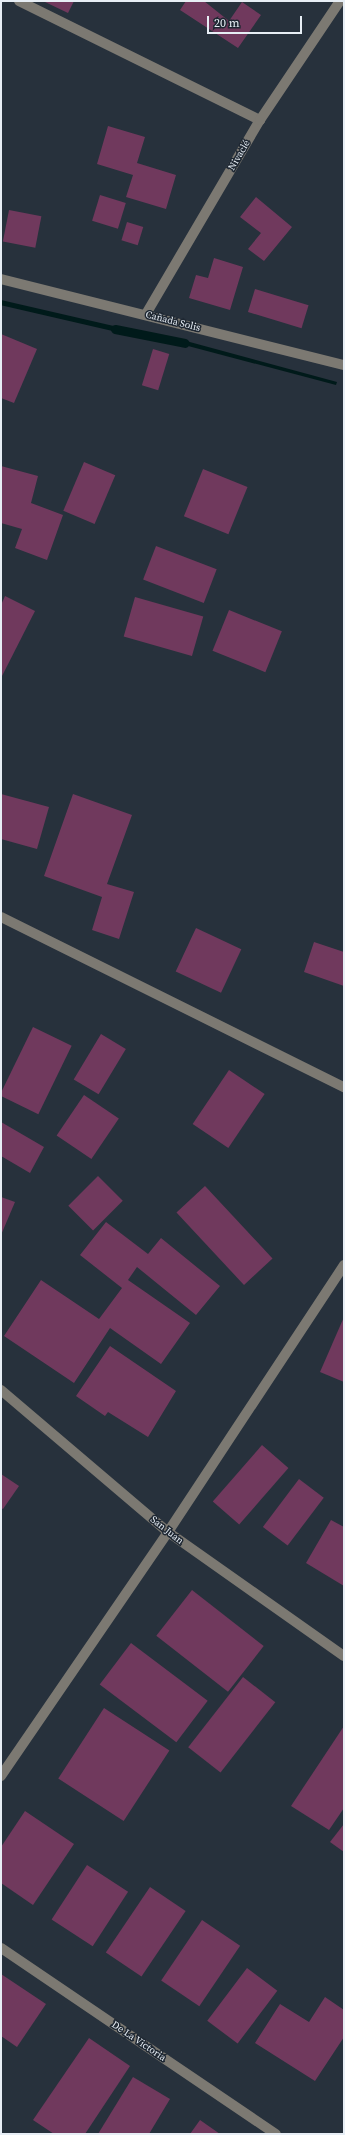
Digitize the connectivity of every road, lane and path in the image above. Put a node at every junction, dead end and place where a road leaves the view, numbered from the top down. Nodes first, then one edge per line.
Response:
1 (19, 1) edge
2 (340, 1) edge
3 (260, 120) junction
4 (1, 279) edge
5 (146, 314) junction
6 (344, 365) edge
7 (1, 917) edge
8 (344, 1087) edge
9 (344, 1265) edge
10 (1, 1390) edge
11 (168, 1532) junction
12 (344, 1656) edge
13 (1, 1776) edge
14 (1, 1948) edge
15 (276, 2134) edge

1 - 3 street
2 - 3 street, Nivaclé
3 - 5 street, Nivaclé
4 - 5 street, Cañada Solis
5 - 6 street, Cañada Solis
7 - 8 street
9 - 11 street
10 - 11 street, San Juan
11 - 12 street, San Juan
11 - 13 street
14 - 15 street, De La Victoria

